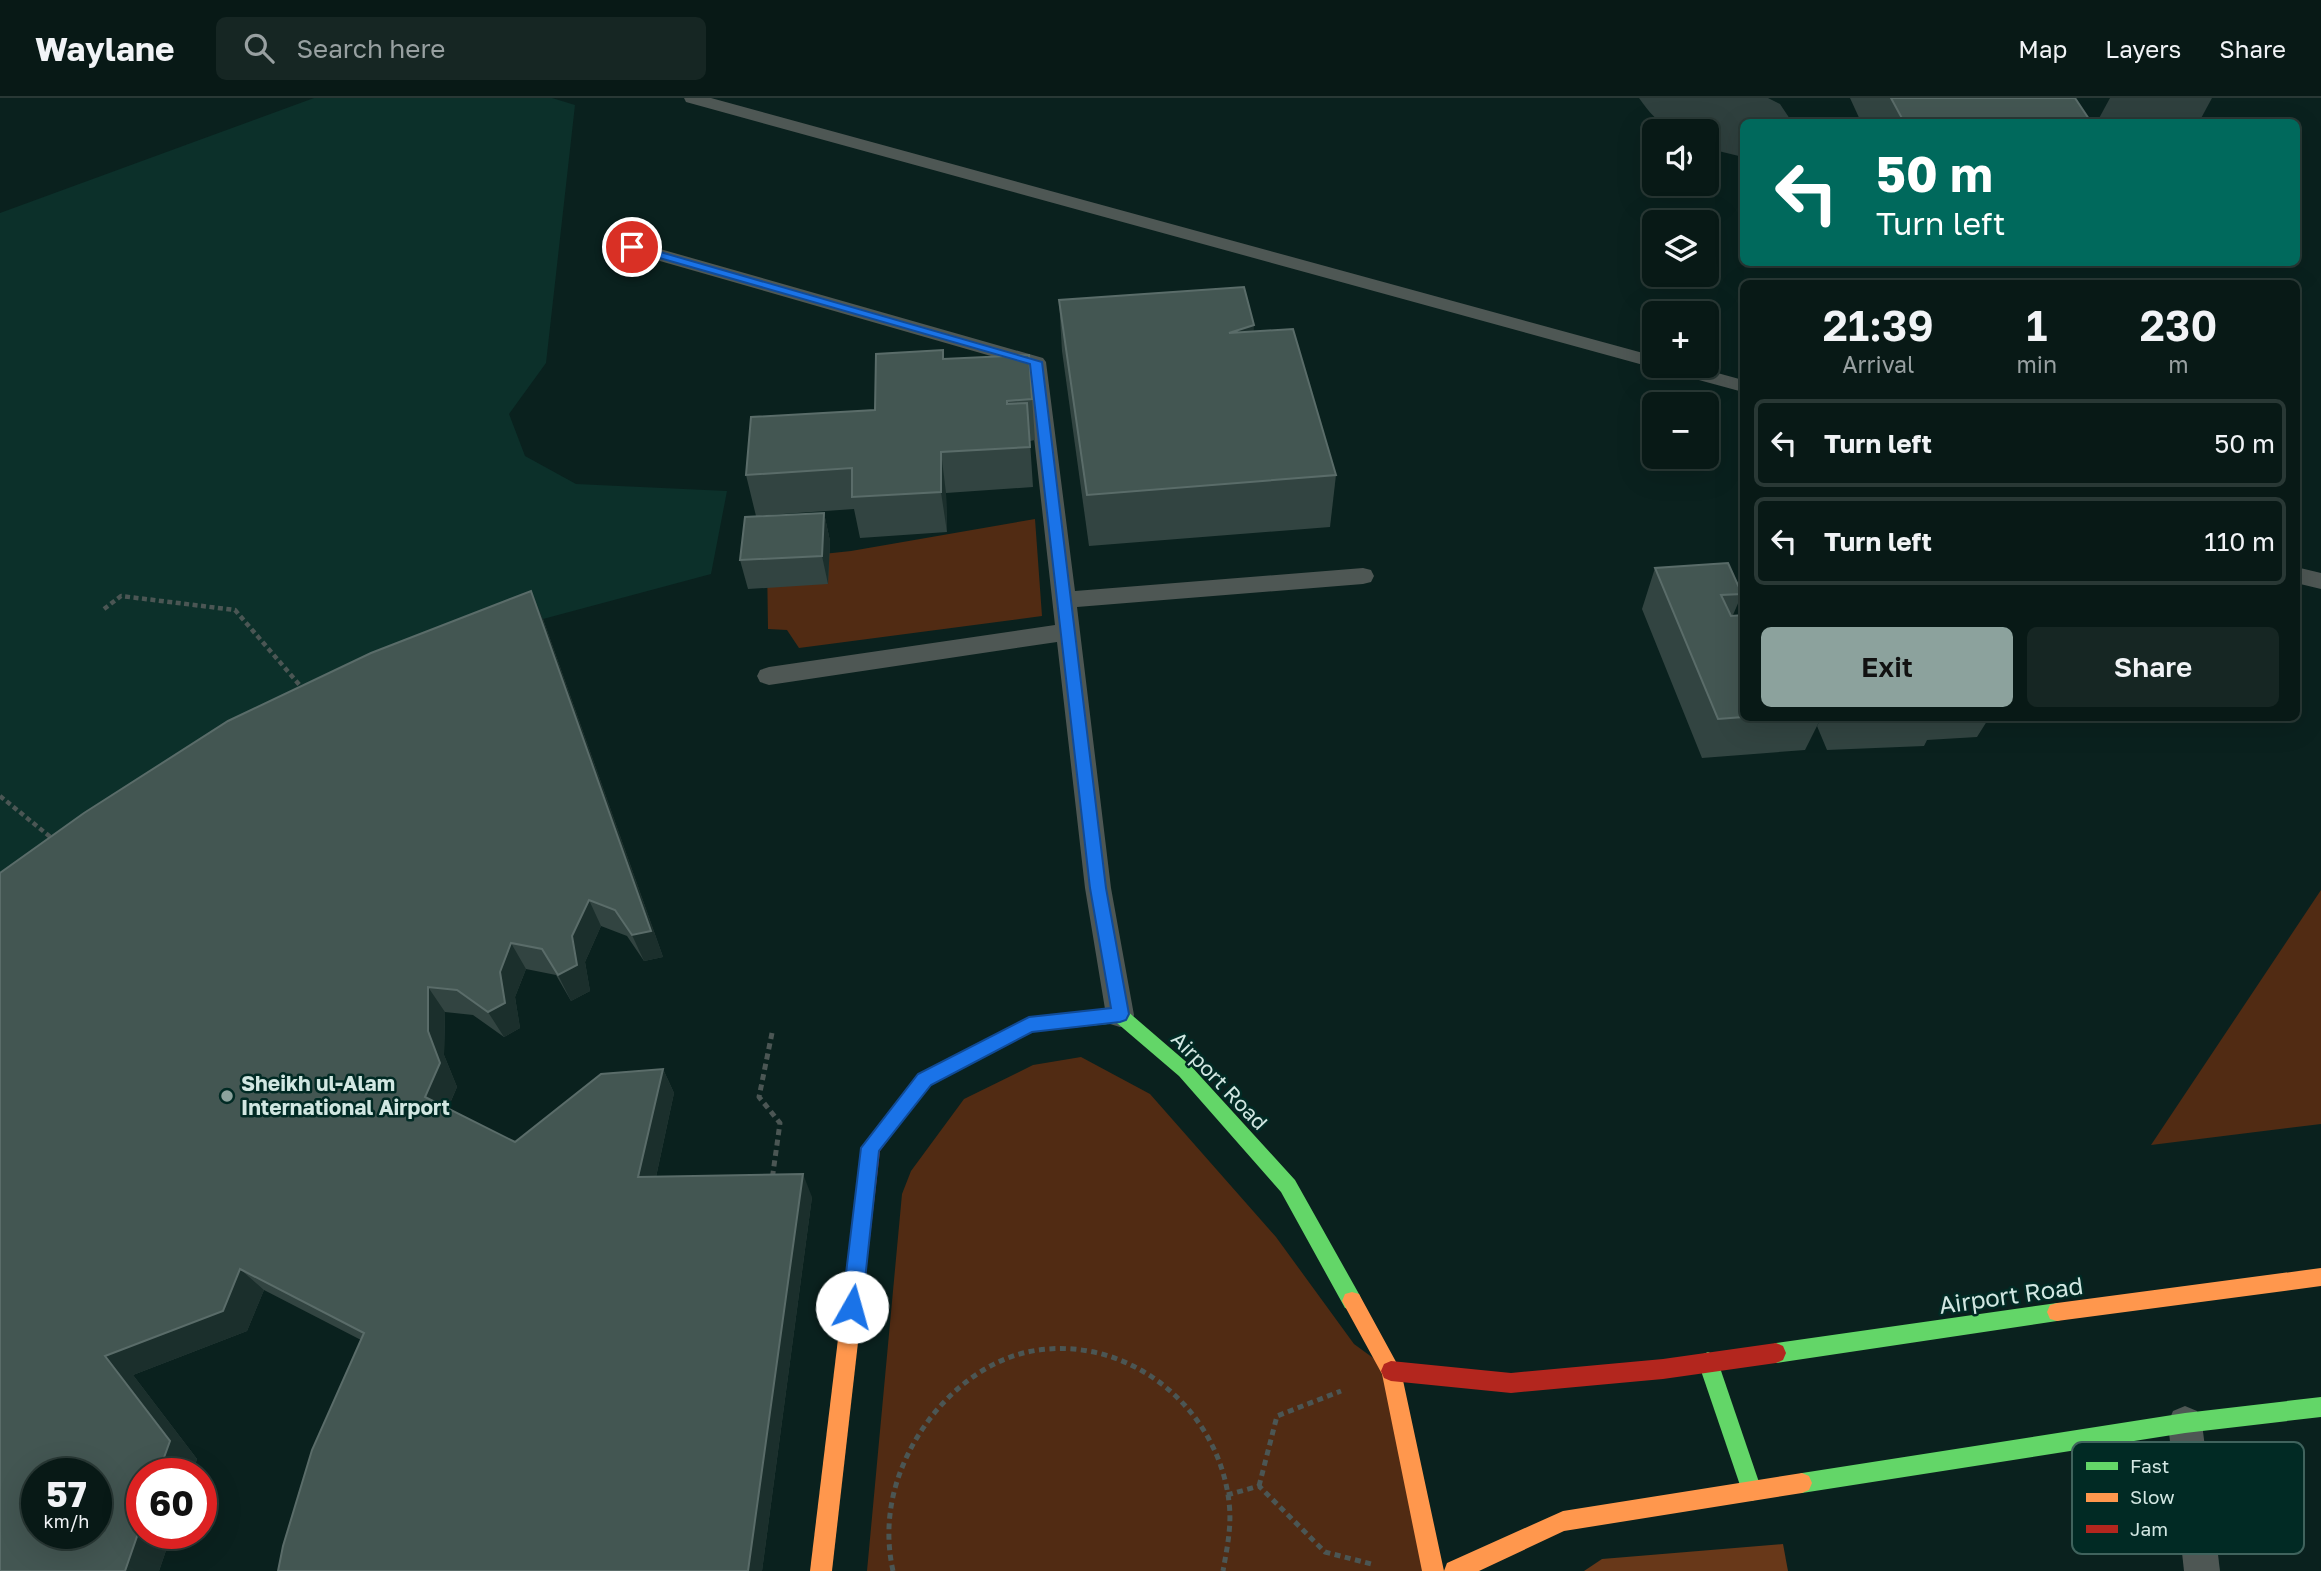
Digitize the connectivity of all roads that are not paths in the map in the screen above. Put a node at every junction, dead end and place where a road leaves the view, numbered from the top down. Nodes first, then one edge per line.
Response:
1 (692, 98) edge
2 (632, 247) dead end
3 (1642, 359) edge
4 (1713, 378) edge
5 (1740, 385) edge
6 (1363, 576) dead end
7 (2300, 576) edge
8 (2321, 581) edge
9 (1064, 600) junction
10 (1068, 632) junction
11 (769, 676) dead end
12 (1120, 1014) junction
13 (2321, 1277) edge
14 (1708, 1362) junction
15 (1391, 1371) junction
16 (2321, 1407) edge
17 (2185, 1423) junction
18 (2187, 1442) edge
19 (1752, 1491) junction
20 (821, 1571) edge
21 (1433, 1571) edge
22 (1455, 1571) edge

1 - 3 lane
2 - 9 lane
4 - 5 lane
6 - 9 lane
7 - 8 lane
9 - 10 lane
10 - 11 lane
10 - 12 lane
12 - 15 main road, Airport Road
12 - 20 main road
13 - 14 main road, Airport Road
14 - 15 main road, Airport Road
14 - 19 main road
15 - 21 main road, Airport Road
16 - 17 main road
17 - 18 lane
17 - 19 main road
19 - 22 main road

